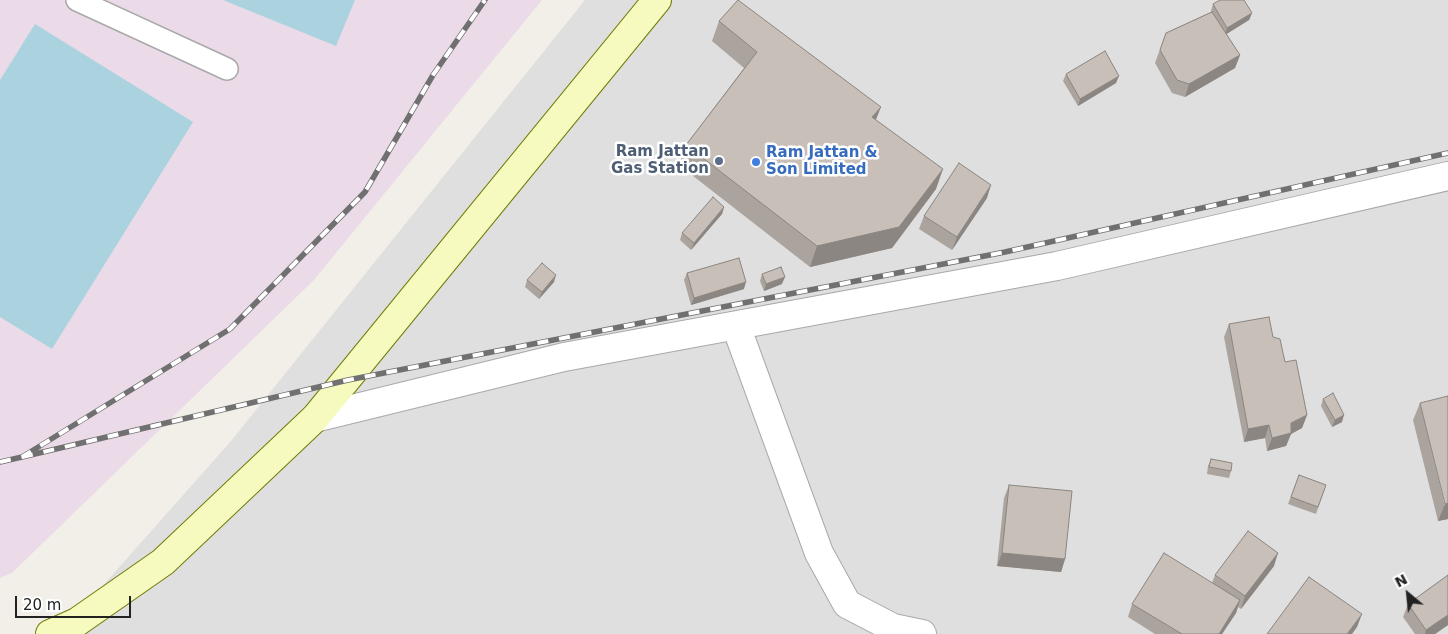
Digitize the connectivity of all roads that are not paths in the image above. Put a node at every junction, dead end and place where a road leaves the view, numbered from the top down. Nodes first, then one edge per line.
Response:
1 (77, 0) edge
2 (657, 0) edge
3 (227, 69) dead end
4 (1448, 176) edge
5 (736, 326) junction
6 (314, 418) junction
7 (50, 634) edge
8 (922, 634) edge

1 - 3 lane
2 - 6 main road
4 - 5 street
5 - 6 street
5 - 8 street
6 - 7 main road

